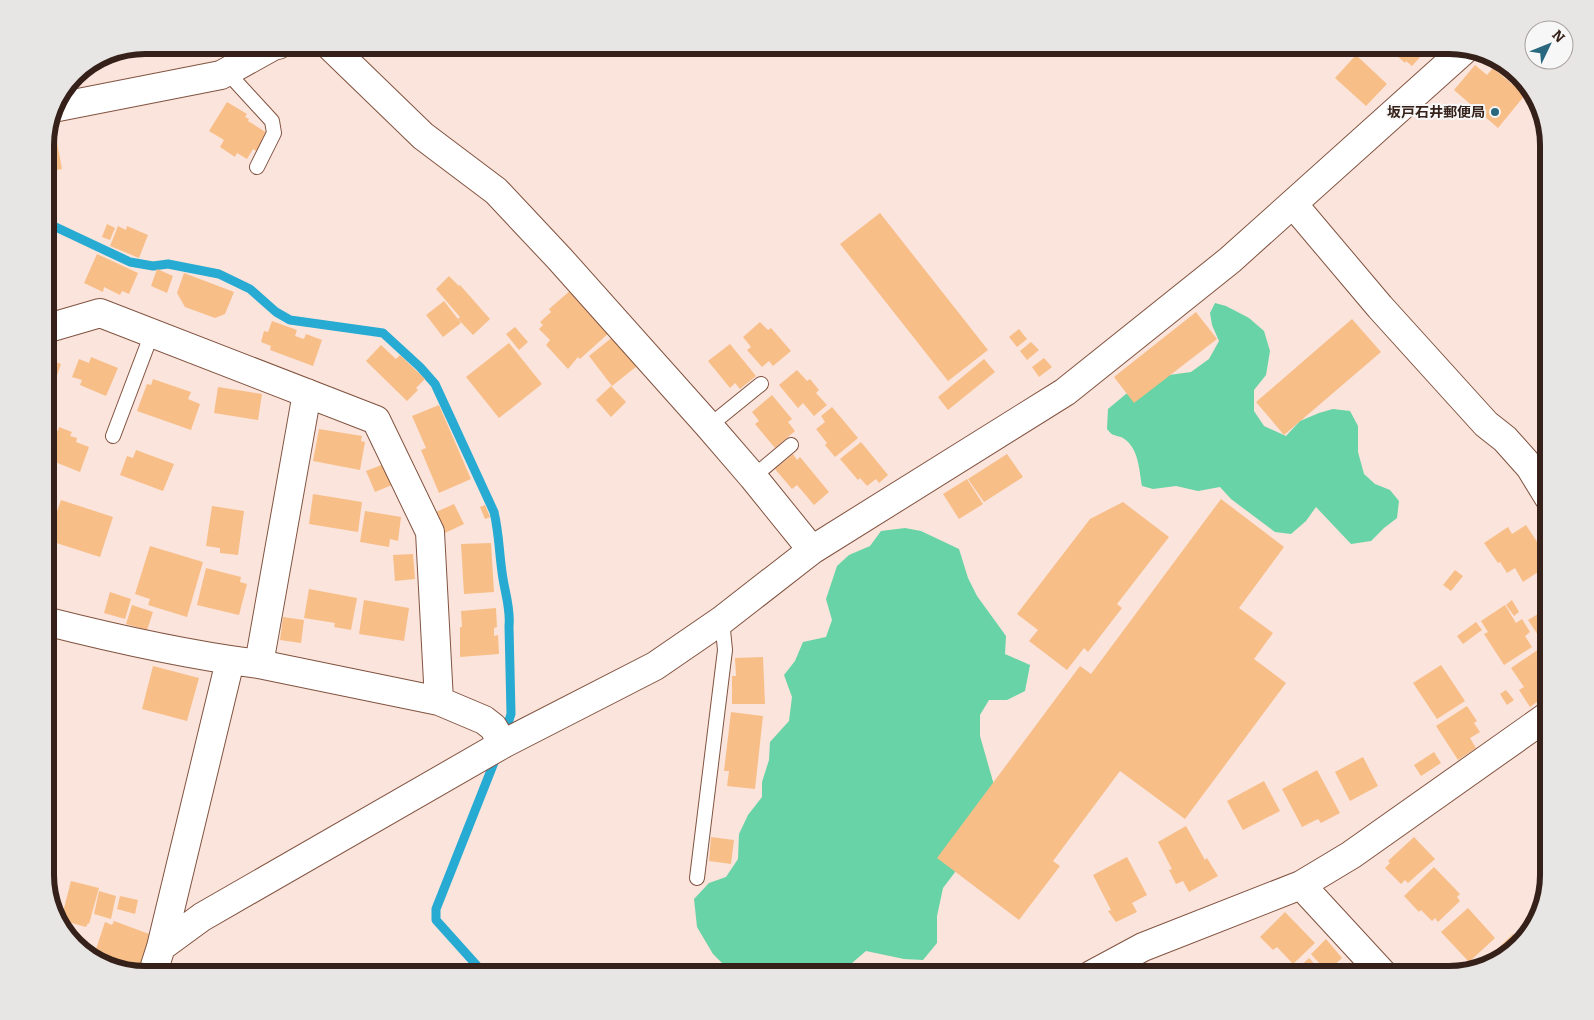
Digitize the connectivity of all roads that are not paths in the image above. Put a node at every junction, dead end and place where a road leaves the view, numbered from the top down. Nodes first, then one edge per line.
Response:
1 (259, 54) edge
2 (338, 54) edge
3 (1459, 55) edge
4 (227, 72) junction
5 (63, 106) edge
6 (257, 167) dead end
7 (1293, 204) junction
8 (54, 327) edge
9 (152, 332) junction
10 (761, 384) dead end
11 (307, 393) junction
12 (709, 426) junction
13 (113, 436) dead end
14 (791, 445) dead end
15 (753, 477) junction
16 (1540, 483) edge
17 (812, 550) junction
18 (722, 620) junction
19 (54, 623) edge
20 (230, 661) junction
21 (259, 664) junction
22 (439, 701) junction
23 (1540, 721) edge
24 (503, 744) junction
25 (697, 878) dead end
26 (1301, 886) junction
27 (161, 947) junction
28 (155, 966) edge
29 (1110, 966) edge
30 (1376, 966) edge

1 - 4 street
2 - 12 street
3 - 7 street
4 - 5 street
4 - 6 lane
7 - 16 street
7 - 17 street
8 - 9 street
9 - 11 street
9 - 13 lane
10 - 12 lane
11 - 21 street
11 - 22 street
12 - 15 street
14 - 15 lane
15 - 17 street
17 - 18 street
18 - 24 street
18 - 25 lane
19 - 20 street
20 - 21 street
20 - 27 street
21 - 22 street
22 - 24 street
23 - 26 street
24 - 27 street
26 - 29 street
26 - 30 street
27 - 28 street

